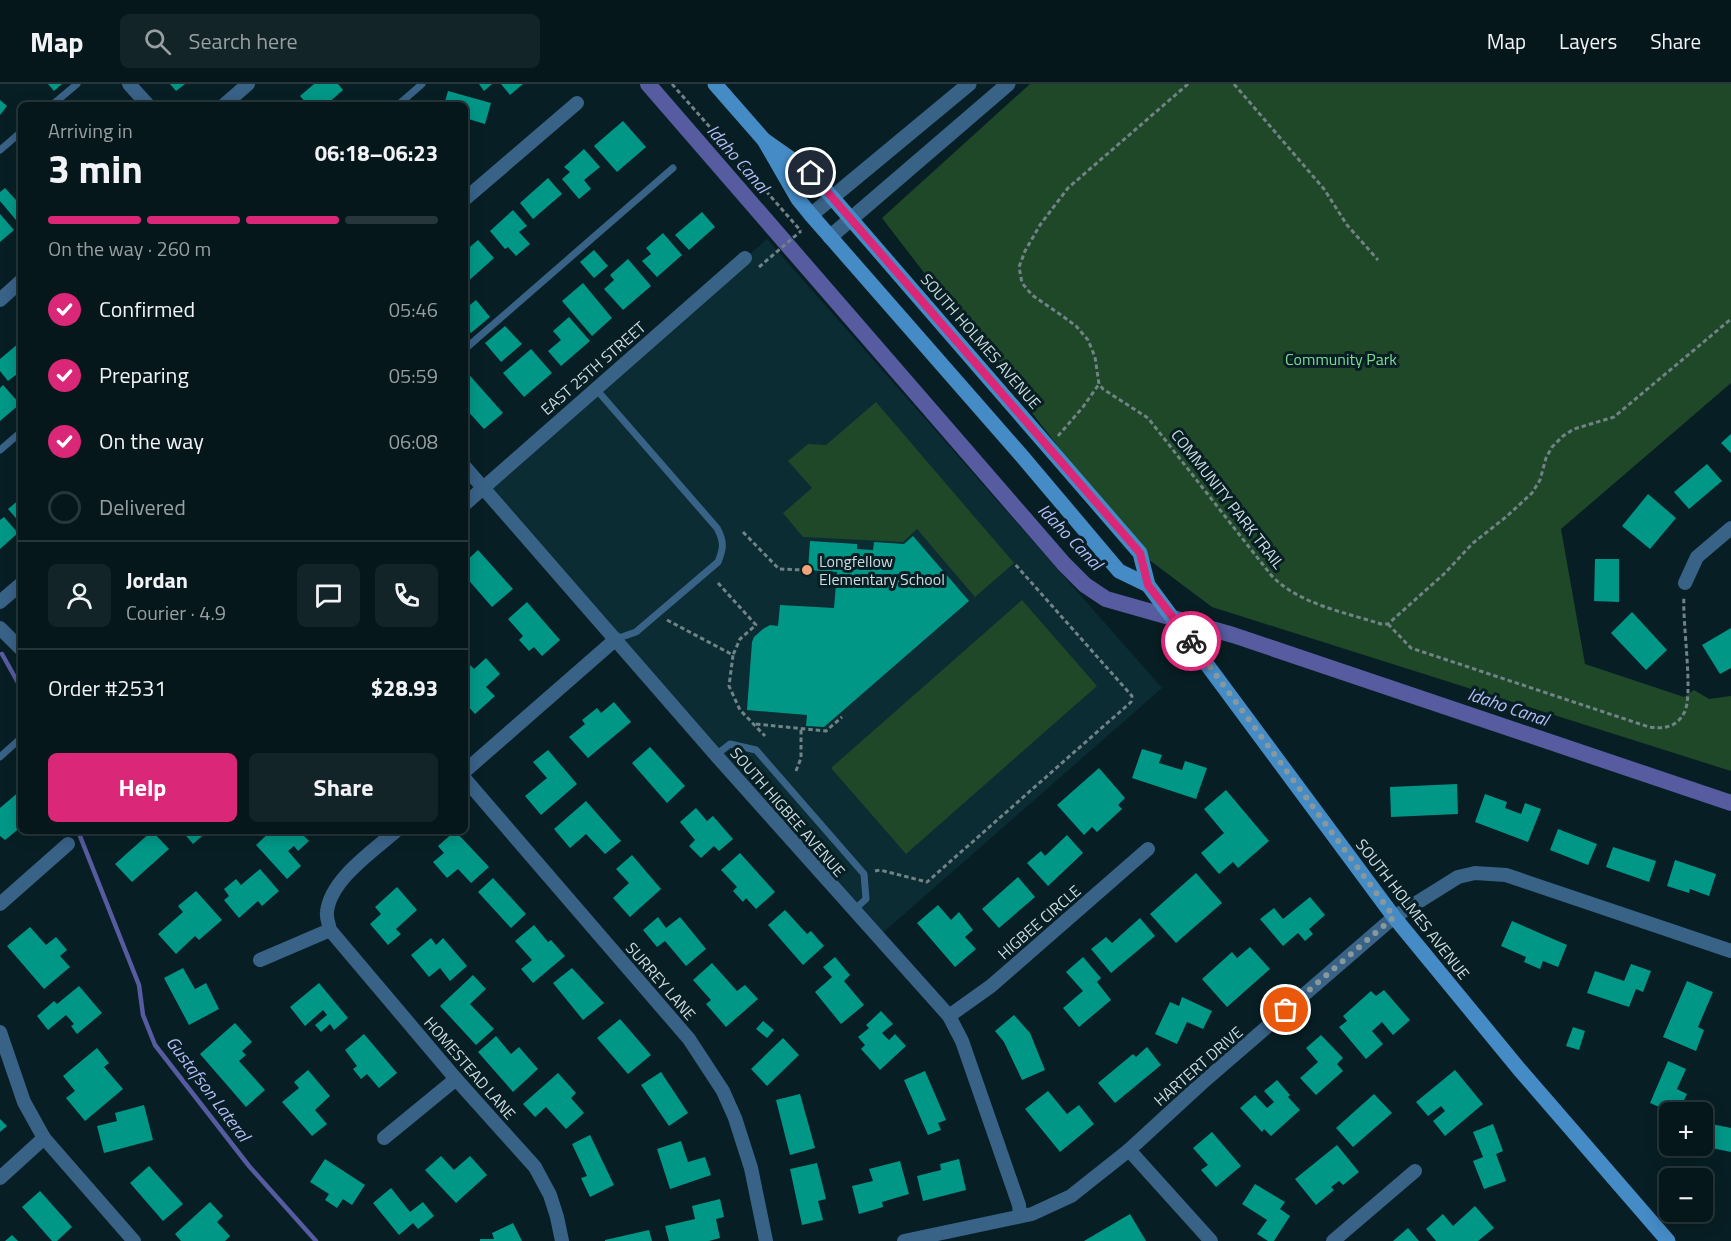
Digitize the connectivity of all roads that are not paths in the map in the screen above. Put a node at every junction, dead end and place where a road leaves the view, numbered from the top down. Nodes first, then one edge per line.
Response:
1 (77, 84) edge
2 (129, 84) edge
3 (248, 84) edge
4 (422, 84) edge
5 (715, 84) edge
6 (969, 84) edge
7 (1008, 84) edge
8 (56, 102) edge
9 (145, 102) edge
10 (227, 102) edge
11 (401, 102) edge
12 (577, 103) dead end
13 (18, 135) edge
14 (764, 140) junction
15 (0, 150) edge
16 (673, 168) dead end
17 (468, 197) edge
18 (832, 197) junction
19 (811, 215) junction
20 (851, 219) junction
21 (830, 237) junction
22 (745, 258) dead end
23 (18, 284) edge
24 (0, 300) edge
25 (468, 346) edge
26 (596, 389) junction
27 (18, 435) edge
28 (0, 450) edge
29 (468, 470) edge
30 (483, 488) junction
31 (468, 501) edge
32 (1731, 528) edge
33 (1685, 583) road end
34 (1148, 585) junction
35 (18, 587) edge
36 (0, 602) edge
37 (0, 628) edge
38 (616, 639) junction
39 (18, 646) edge
40 (18, 741) edge
41 (716, 755) junction
42 (0, 757) edge
43 (468, 768) edge
44 (468, 782) edge
45 (393, 834) edge
46 (68, 844) dead end
47 (1148, 849) dead end
48 (0, 904) edge
49 (853, 910) junction
50 (1394, 917) junction
51 (330, 930) junction
52 (1731, 951) edge
53 (260, 960) dead end
54 (949, 1016) junction
55 (0, 1032) edge
56 (456, 1079) junction
57 (44, 1138) junction
58 (384, 1138) dead end
59 (1129, 1150) junction
60 (1415, 1171) dead end
61 (0, 1178) edge
62 (1020, 1215) junction
63 (134, 1241) edge
64 (562, 1241) edge
65 (766, 1241) edge
66 (904, 1241) edge
67 (1211, 1241) edge
68 (1333, 1241) edge
69 (1668, 1241) edge

1 - 8 lane
2 - 9 street
3 - 10 street
4 - 11 lane
5 - 14 main road, SOUTH HOLMES AVENUE
6 - 18 street
7 - 20 street
12 - 17 street
13 - 15 lane
14 - 18 main road, SOUTH HOLMES AVENUE
14 - 19 main road, SOUTH HOLMES AVENUE
16 - 25 lane
18 - 19 street
18 - 20 main road, SOUTH HOLMES AVENUE
19 - 21 main road, SOUTH HOLMES AVENUE
20 - 21 street
20 - 34 main road, SOUTH HOLMES AVENUE
21 - 34 main road, SOUTH HOLMES AVENUE
22 - 26 street, EAST 25TH STREET
23 - 24 street
26 - 30 street, EAST 25TH STREET
26 - 38 lane
27 - 28 lane
29 - 30 street, SOUTH HIGBEE AVENUE
30 - 31 street, EAST 25TH STREET
30 - 38 street, SOUTH HIGBEE AVENUE
32 - 33 street
34 - 50 main road, SOUTH HOLMES AVENUE
35 - 36 street
37 - 39 street
38 - 41 street, SOUTH HIGBEE AVENUE
38 - 43 street
40 - 42 lane
41 - 49 street, SOUTH HIGBEE AVENUE
41 - 49 lane
44 - 65 street, SURREY LANE
45 - 51 street
46 - 48 street
47 - 54 street, HIGBEE CIRCLE
49 - 54 street, SOUTH HIGBEE AVENUE
50 - 52 street, HARTERT DRIVE
50 - 59 street, HARTERT DRIVE
50 - 69 main road, SOUTH HOLMES AVENUE
51 - 53 street
51 - 56 street, HOMESTEAD LANE
54 - 62 street, SOUTH HIGBEE AVENUE
55 - 57 street
56 - 58 street
56 - 64 street, HOMESTEAD LANE
57 - 61 street
57 - 63 street
59 - 62 street, HARTERT DRIVE
59 - 67 street
60 - 68 street
62 - 66 street, HARTERT DRIVE

